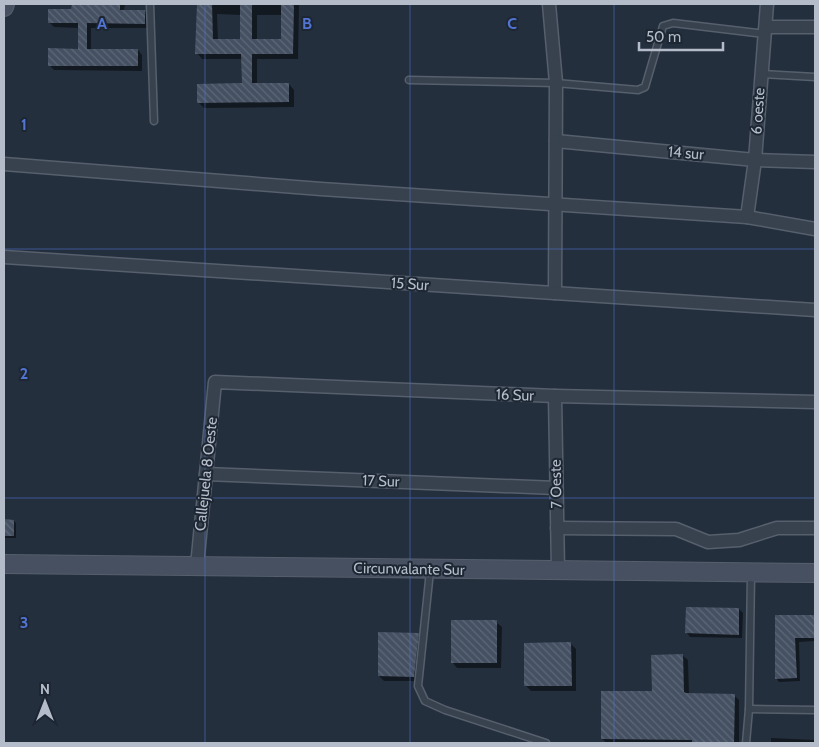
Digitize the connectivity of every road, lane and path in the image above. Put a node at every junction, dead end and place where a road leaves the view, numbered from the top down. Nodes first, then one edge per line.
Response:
1 (150, 4) edge
2 (549, 4) edge
3 (767, 4) edge
4 (815, 28) edge
5 (765, 30) junction
6 (761, 74) junction
7 (815, 77) edge
8 (409, 80) dead end
9 (556, 83) junction
10 (154, 121) dead end
11 (556, 141) junction
12 (755, 160) junction
13 (815, 162) edge
14 (4, 164) edge
15 (556, 204) junction
16 (747, 217) junction
17 (815, 229) edge
18 (4, 257) edge
19 (555, 293) junction
20 (815, 310) edge
21 (215, 382) joint
22 (555, 396) junction
23 (815, 402) edge
24 (206, 474) junction
25 (556, 488) junction
26 (557, 528) junction
27 (815, 528) edge
28 (4, 564) edge
29 (197, 566) junction
30 (430, 569) junction
31 (558, 571) junction
32 (751, 572) junction
33 (815, 573) edge
34 (749, 709) junction
35 (815, 710) edge
36 (546, 743) edge
37 (746, 743) edge

1 - 10 lane
2 - 9 street
3 - 5 street, 6 oeste
4 - 5 street
5 - 6 street, 6 oeste
5 - 9 lane
6 - 7 lane
6 - 12 street, 6 oeste
8 - 9 lane
9 - 11 street
11 - 12 street, 14 sur
11 - 15 street
12 - 13 street, 14 sur
12 - 16 street, 6 oeste
14 - 15 street
15 - 16 street
15 - 19 street
16 - 17 street
18 - 19 street, 15 Sur
19 - 20 street, 15 Sur
21 - 22 street, 16 Sur
21 - 24 street, Callejuela 8 Oeste
22 - 23 street, 16 Sur
22 - 25 street, 7 Oeste
24 - 25 street, 17 Sur
24 - 29 street, Callejuela 8 Oeste
25 - 26 street, 7 Oeste
26 - 27 street
26 - 31 street, 7 Oeste
28 - 29 main road, Circunvalante Sur
29 - 30 main road, Circunvalante Sur
30 - 31 main road, Circunvalante Sur
30 - 36 lane
31 - 32 main road, Circunvalante Sur
32 - 33 main road, Circunvalante Sur
32 - 34 lane
34 - 35 lane
34 - 37 lane

